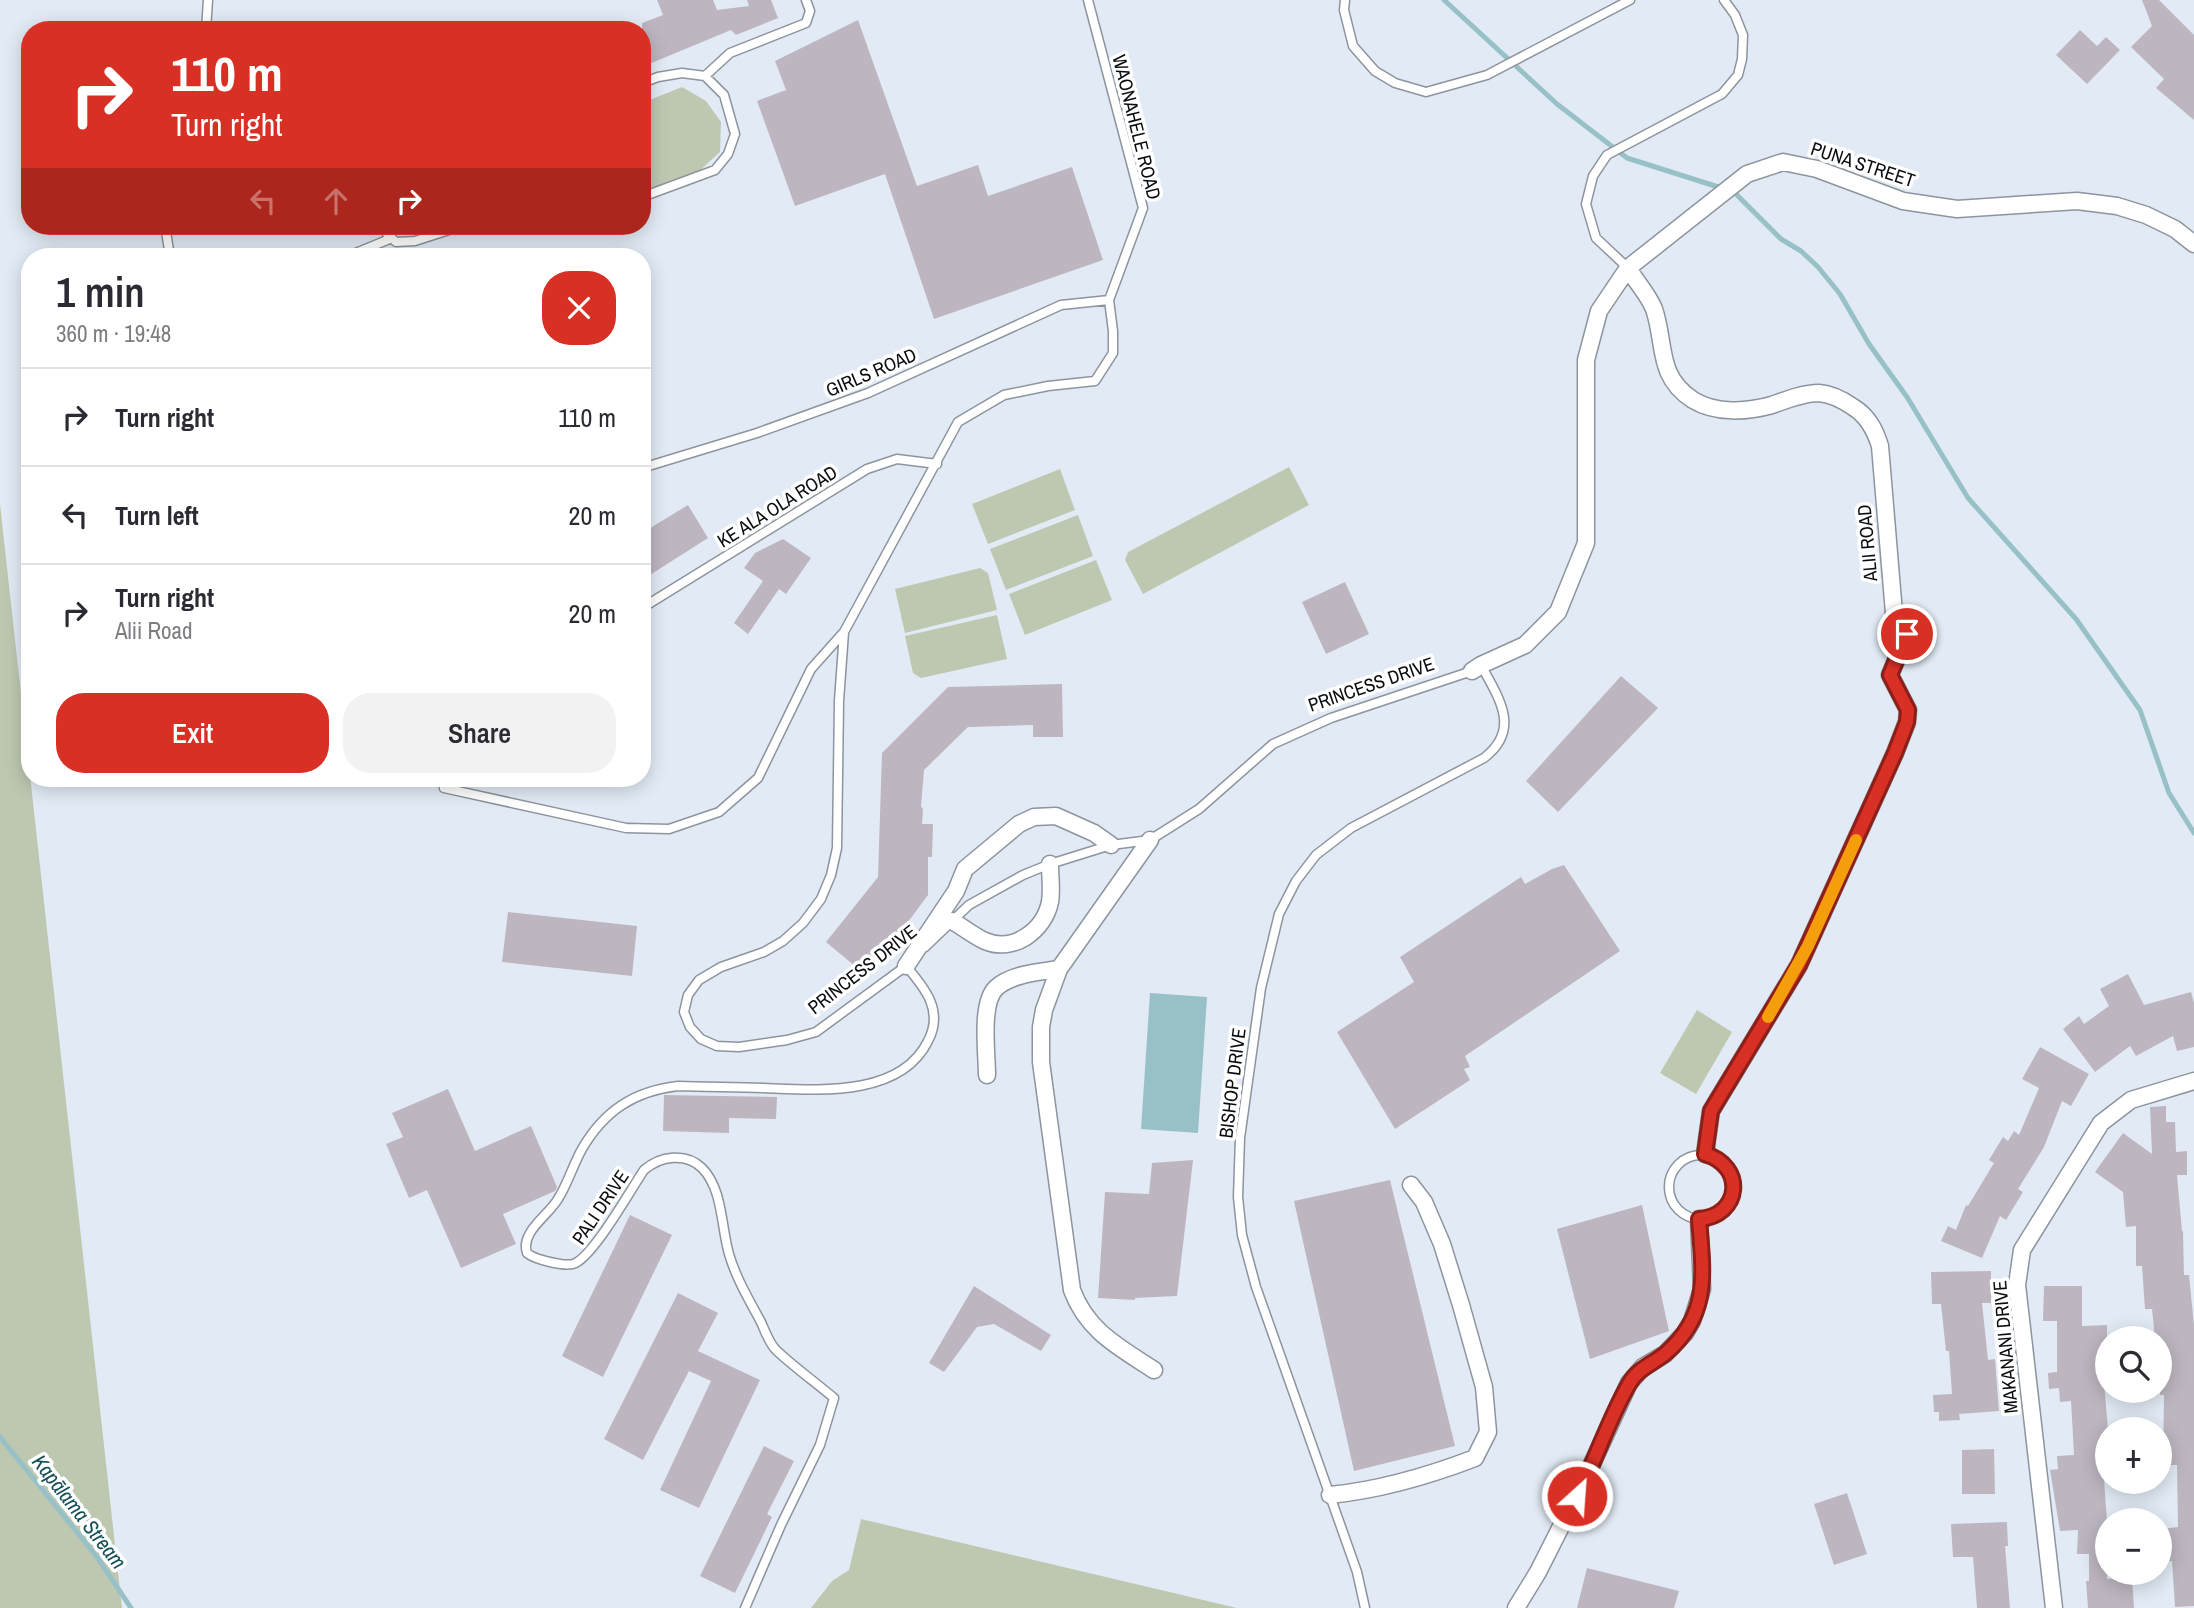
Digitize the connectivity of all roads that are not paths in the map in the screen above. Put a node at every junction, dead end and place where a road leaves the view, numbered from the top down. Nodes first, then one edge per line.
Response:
1 (208, 0) edge
2 (806, 0) edge
3 (1088, 0) edge
4 (1345, 0) edge
5 (1630, 0) edge
6 (1724, 0) edge
7 (207, 21) edge
8 (705, 76) junction
9 (651, 80) edge
10 (651, 194) edge
11 (388, 235) edge
12 (434, 235) edge
13 (392, 238) junction
14 (2194, 244) edge
15 (368, 248) edge
16 (1628, 268) junction
17 (1109, 300) junction
18 (937, 464) junction
19 (651, 465) edge
20 (651, 602) edge
21 (844, 632) junction
22 (1476, 668) junction
23 (444, 788) dead end
24 (1150, 840) junction
25 (1111, 845) junction
26 (1050, 864) junction
27 (952, 921) junction
28 (906, 966) junction
29 (1059, 969) junction
30 (987, 1075) dead end
31 (2194, 1081) edge
32 (1705, 1154) junction
33 (1411, 1185) dead end
34 (1699, 1219) junction
35 (1154, 1370) dead end
36 (1330, 1495) junction
37 (745, 1608) edge
38 (1365, 1608) edge
39 (1516, 1608) edge
40 (2054, 1608) edge

1 - 7 lane
2 - 8 lane
3 - 17 lane, WAONAHELE ROAD
4 - 5 lane
6 - 16 lane
8 - 9 lane
8 - 10 lane
11 - 13 lane
12 - 13 lane
13 - 15 lane
14 - 16 street, PUNA STREET
16 - 22 street, PRINCESS DRIVE
16 - 32 street, ALII ROAD
17 - 18 lane, PRINCESS DRIVE
17 - 19 lane, GIRLS ROAD
18 - 20 lane, KE ALA OLA ROAD
18 - 21 lane, PRINCESS DRIVE
21 - 23 lane
21 - 28 lane, PRINCESS DRIVE
22 - 24 lane, PRINCESS DRIVE
22 - 36 lane, BISHOP DRIVE
24 - 25 lane, PRINCESS DRIVE
24 - 29 street
25 - 26 lane, PRINCESS DRIVE
25 - 28 street
26 - 27 lane, PRINCESS DRIVE
26 - 27 street
27 - 28 lane, PRINCESS DRIVE
28 - 37 lane, PALI DRIVE
29 - 30 street
29 - 35 street
31 - 40 street, MAKANANI DRIVE
32 - 34 lane
32 - 34 lane
33 - 36 street
34 - 39 street
36 - 38 lane, BISHOP DRIVE

